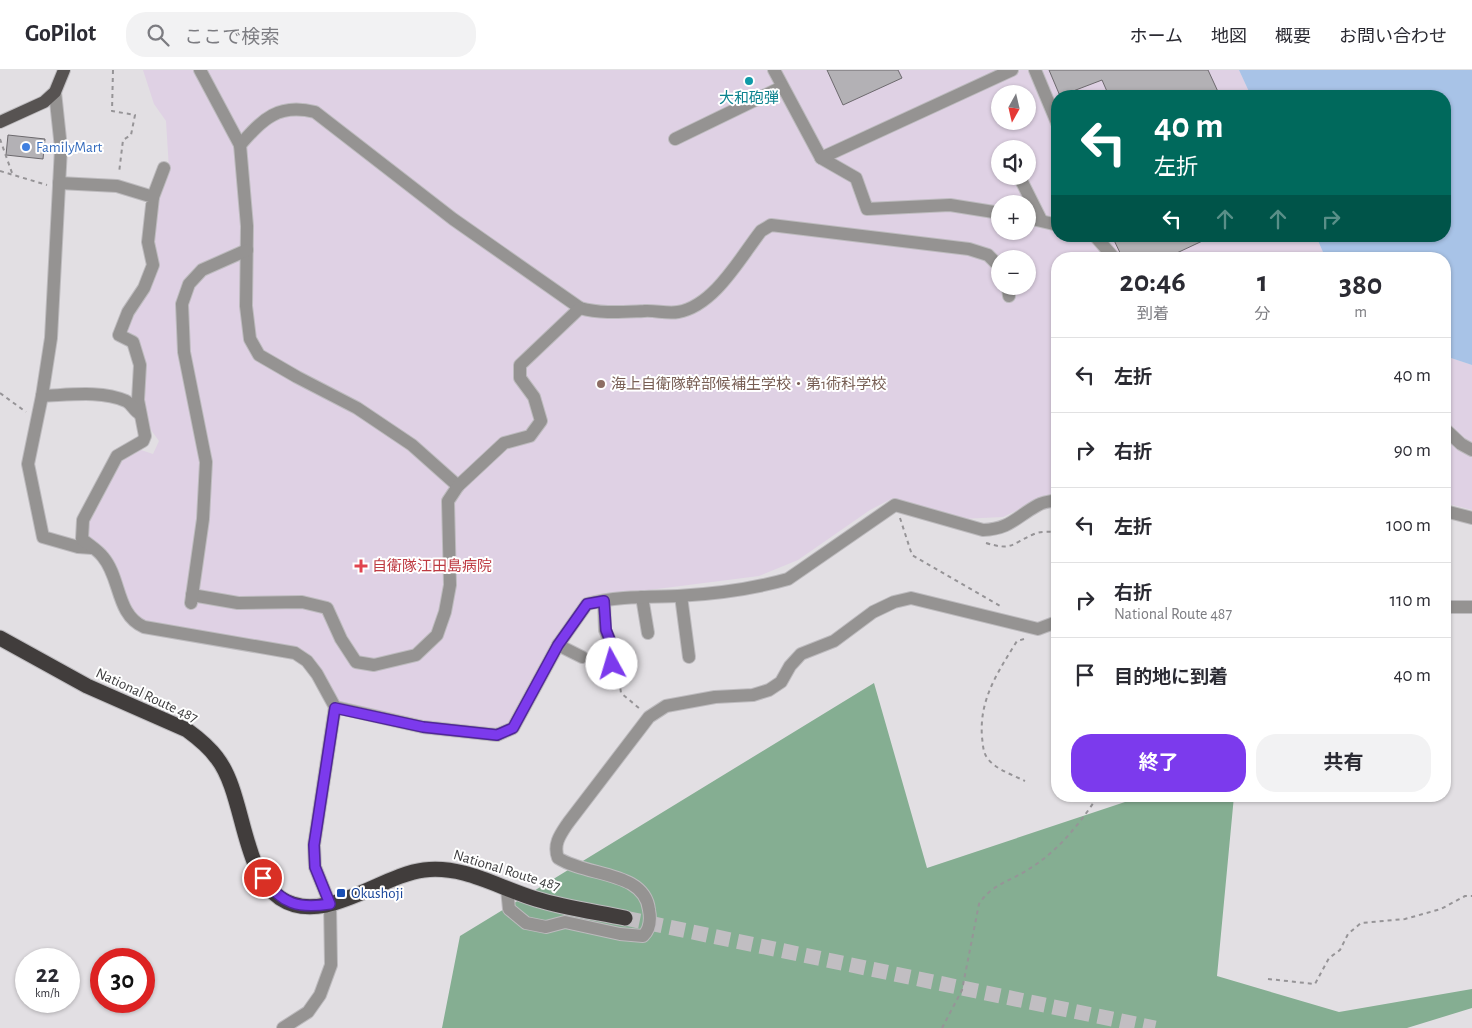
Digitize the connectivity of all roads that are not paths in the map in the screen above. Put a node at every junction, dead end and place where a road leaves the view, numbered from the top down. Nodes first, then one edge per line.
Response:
1 (64, 70) edge
2 (200, 70) edge
3 (774, 70) edge
4 (1012, 70) edge
5 (1035, 70) edge
6 (782, 87) junction
7 (55, 92) junction
8 (1051, 108) edge
9 (0, 122) edge
10 (675, 139) dead end
11 (240, 145) junction
12 (821, 158) junction
13 (164, 168) dead end
14 (59, 183) junction
15 (1024, 185) edge
16 (153, 197) junction
17 (991, 212) edge
18 (1036, 219) edge
19 (1041, 220) junction
20 (1051, 223) edge
21 (1100, 242) edge
22 (247, 250) junction
23 (1109, 252) edge
24 (991, 258) edge
25 (580, 308) junction
26 (42, 396) junction
27 (140, 414) junction
28 (1451, 435) edge
29 (1472, 450) edge
30 (458, 486) junction
31 (1051, 501) edge
32 (1451, 513) edge
33 (1472, 518) edge
34 (92, 548) junction
35 (680, 596) junction
36 (642, 597) junction
37 (604, 601) junction
38 (1451, 607) edge
39 (1472, 608) edge
40 (1051, 624) edge
41 (648, 634) dead end
42 (0, 638) edge
43 (558, 645) junction
44 (582, 656) dead end
45 (689, 658) dead end
46 (612, 664) road end
47 (335, 708) junction
48 (507, 889) junction
49 (330, 904) junction
50 (625, 918) tunnel mouth
51 (285, 1028) edge

1 - 7 main road
2 - 11 street
3 - 6 street
4 - 12 street
5 - 8 street
6 - 10 street
6 - 12 street
7 - 9 main road
7 - 14 street
11 - 22 street
11 - 25 street
12 - 17 street
13 - 16 street
14 - 16 street
14 - 26 street
15 - 19 street
16 - 27 street
18 - 19 street
19 - 20 street
21 - 23 street
22 - 30 street
22 - 30 street
24 - 25 street
25 - 30 street
26 - 27 street
26 - 34 street
27 - 34 street
28 - 29 street
31 - 35 street
32 - 33 street
34 - 47 street
35 - 36 street
35 - 45 street
36 - 37 street
36 - 41 street
37 - 43 street
37 - 46 street
38 - 39 street
40 - 48 street
42 - 49 highway, National Route 487
43 - 44 street
43 - 47 street
47 - 49 street
48 - 49 highway, National Route 487
48 - 50 highway, National Route 487
49 - 51 street

